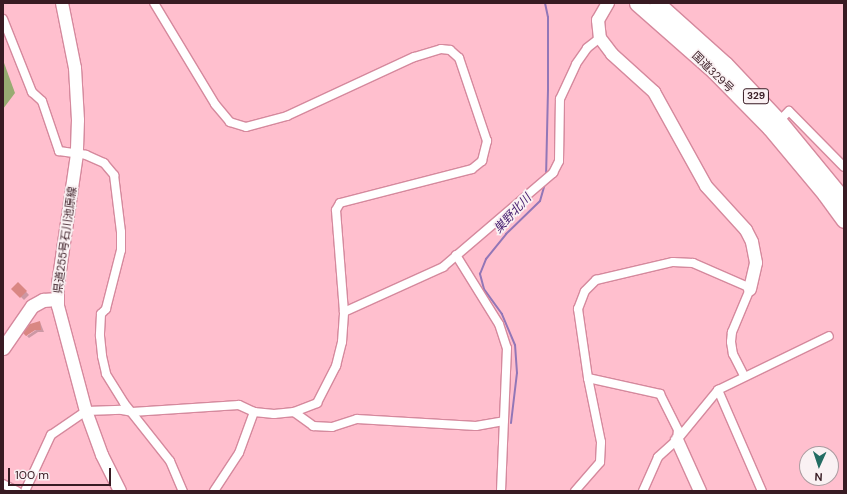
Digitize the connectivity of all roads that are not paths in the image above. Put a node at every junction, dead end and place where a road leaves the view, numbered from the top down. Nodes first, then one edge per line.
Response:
1 (62, 3) edge
2 (154, 3) edge
3 (608, 3) edge
4 (637, 3) edge
5 (657, 3) edge
6 (3, 19) edge
7 (600, 38) junction
8 (779, 120) junction
9 (77, 154) junction
10 (844, 167) edge
11 (844, 200) edge
12 (844, 220) edge
13 (456, 255) junction
14 (750, 289) junction
15 (57, 299) junction
16 (344, 312) junction
17 (829, 336) dead end
18 (3, 348) edge
19 (744, 376) junction
20 (588, 378) junction
21 (718, 390) junction
22 (86, 411) junction
23 (132, 412) junction
24 (254, 412) junction
25 (294, 412) junction
26 (504, 421) junction
27 (676, 440) junction
28 (3, 484) edge
29 (217, 490) edge
30 (17, 491) edge
31 (25, 491) edge
32 (120, 491) edge
33 (183, 491) edge
34 (501, 491) edge
35 (575, 491) edge
36 (643, 491) edge
37 (700, 491) edge
38 (762, 491) edge

1 - 9 main road, 県道255号石川池原線
2 - 16 street
3 - 7 main road
4 - 12 highway, 国道329号 / 329
5 - 8 highway, 国道329号 / 329
6 - 9 street
7 - 13 street
7 - 14 main road
8 - 10 street
8 - 11 highway, 国道329号 / 329
9 - 15 main road, 県道255号石川池原線
9 - 23 street
13 - 16 street
13 - 26 street
14 - 19 street
14 - 20 street
15 - 18 main road
15 - 22 main road, 県道255号石川池原線
16 - 25 street
17 - 19 street
19 - 21 street
20 - 27 street
20 - 35 street
21 - 27 street
21 - 38 street
22 - 23 street
22 - 31 street
22 - 32 main road, 県道255号石川池原線
23 - 24 street
23 - 33 street
24 - 25 street
24 - 29 street
25 - 26 street
26 - 34 street
27 - 36 street
27 - 37 main road
28 - 30 street

